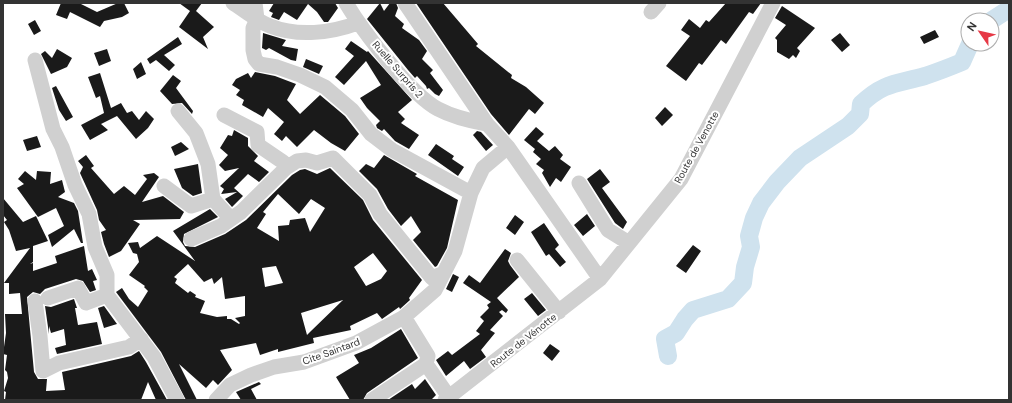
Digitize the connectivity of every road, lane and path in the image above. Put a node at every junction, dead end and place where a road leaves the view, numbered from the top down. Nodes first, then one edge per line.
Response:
1 (234, 3) edge
2 (255, 3) edge
3 (346, 3) edge
4 (405, 3) edge
5 (773, 3) edge
6 (257, 19) junction
7 (358, 23) junction
8 (34, 60) dead end
9 (178, 111) dead end
10 (224, 115) dead end
11 (487, 124) junction
12 (508, 147) junction
13 (286, 168) junction
14 (579, 183) dead end
15 (164, 186) dead end
16 (471, 193) junction
17 (213, 199) junction
18 (231, 219) junction
19 (191, 239) dead end
20 (629, 243) junction
21 (517, 260) dead end
22 (444, 273) junction
23 (600, 279) junction
24 (107, 295) junction
25 (559, 312) junction
26 (404, 317) junction
27 (141, 339) junction
28 (426, 364) junction
29 (447, 398) edge
30 (219, 399) edge
31 (177, 400) edge
32 (372, 400) edge

1 - 6 street
2 - 6 street
3 - 7 street, Ruelle Surpris 2
4 - 11 street
5 - 20 street, Route de Venotte
6 - 7 street
6 - 16 street
7 - 11 street, Ruelle Surpris 2
8 - 24 street
9 - 17 street
10 - 13 street
11 - 12 street
12 - 16 street, Cite Saintard
12 - 23 street
13 - 18 street
13 - 22 street
14 - 20 street
15 - 17 street
16 - 22 street, Cite Saintard
17 - 18 street
18 - 19 street
20 - 23 street, Route de Venotte
21 - 25 street
22 - 26 street, Cite Saintard
23 - 25 street, Route de Vénotte
24 - 27 street
24 - 27 street
25 - 29 street, Route de Vénotte
26 - 28 street
26 - 30 street, Cite Saintard
27 - 31 street
28 - 29 street
28 - 32 street

